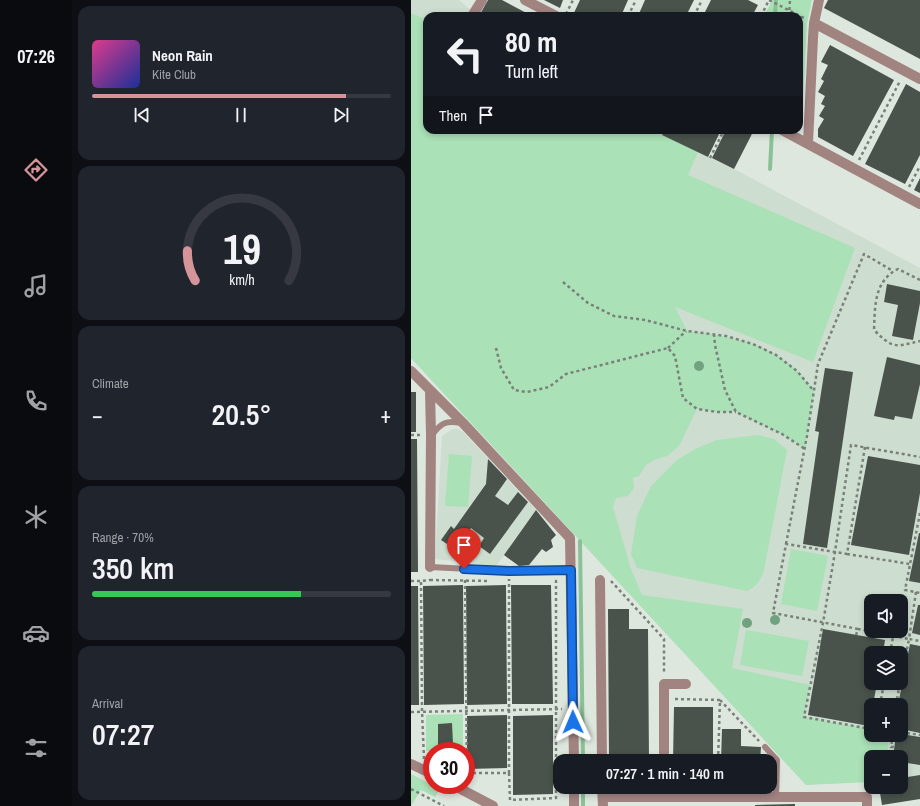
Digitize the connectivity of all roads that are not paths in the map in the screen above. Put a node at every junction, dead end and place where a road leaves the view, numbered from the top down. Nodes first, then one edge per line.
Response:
1 (482, 0) edge
2 (525, 0) edge
3 (819, 0) edge
4 (474, 12) edge
5 (548, 12) edge
6 (814, 23) junction
7 (920, 79) edge
8 (790, 134) edge
9 (808, 143) junction
10 (920, 204) edge
11 (411, 371) edge
12 (431, 390) junction
13 (463, 423) junction
14 (431, 435) junction
15 (430, 567) joint
16 (571, 570) junction
17 (600, 580) road end
18 (687, 684) dead end
19 (765, 747) road end
20 (573, 754) edge
21 (602, 754) edge
22 (664, 754) edge
23 (411, 764) edge
24 (423, 770) edge
25 (471, 794) edge
26 (574, 794) edge
27 (640, 794) edge
28 (709, 794) edge
29 (603, 797) edge
30 (776, 797) junction
31 (805, 802) edge
32 (493, 806) edge
33 (575, 806) edge
34 (867, 806) edge

1 - 4 street
2 - 5 street
3 - 6 street
6 - 7 street
6 - 9 street
8 - 9 street
9 - 10 street
11 - 12 street
12 - 13 street
12 - 14 street
13 - 14 lane
13 - 16 street
14 - 15 street
15 - 16 lane
16 - 20 street
17 - 21 street
18 - 22 street
19 - 30 lane
23 - 24 street
25 - 32 street
26 - 33 street
27 - 29 street
28 - 30 street
30 - 31 street
31 - 34 street

